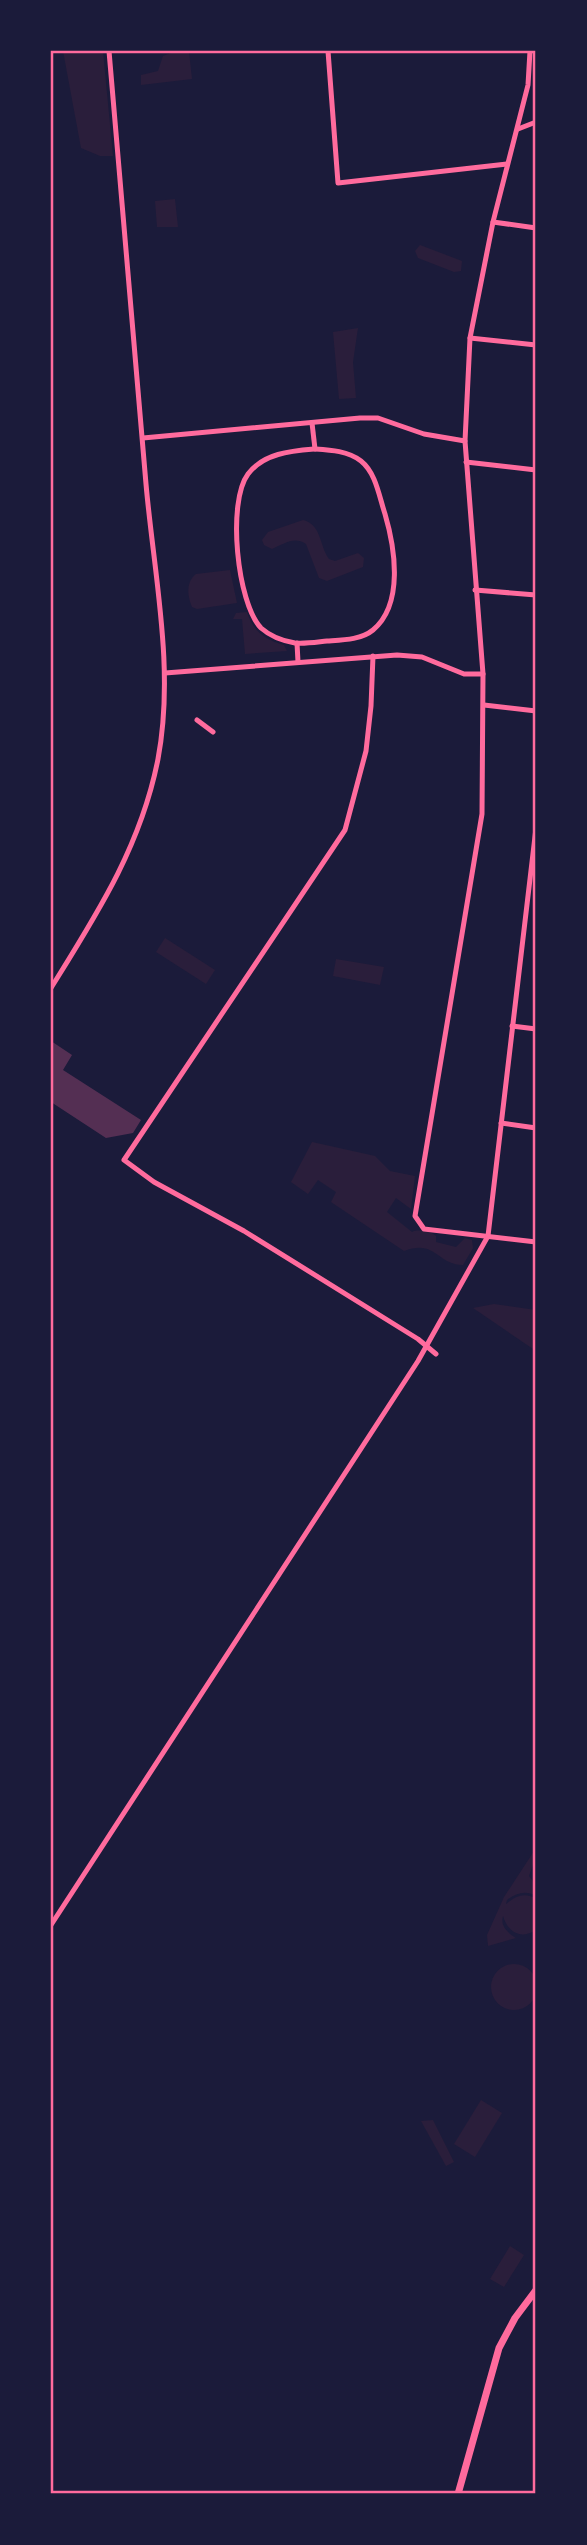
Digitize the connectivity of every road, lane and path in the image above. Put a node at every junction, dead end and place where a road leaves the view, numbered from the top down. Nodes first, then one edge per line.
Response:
1 (109, 51) edge
2 (328, 51) edge
3 (530, 51) edge
4 (536, 122) edge
5 (518, 129) junction
6 (507, 164) junction
7 (493, 222) junction
8 (536, 228) edge
9 (470, 338) junction
10 (536, 345) edge
11 (312, 423) junction
12 (143, 438) junction
13 (465, 441) junction
14 (315, 449) junction
15 (466, 462) junction
16 (536, 470) edge
17 (475, 590) junction
18 (536, 595) edge
19 (297, 643) junction
20 (373, 656) junction
21 (298, 662) junction
22 (165, 673) junction
23 (483, 674) junction
24 (484, 705) junction
25 (536, 711) edge
26 (197, 720) dead end
27 (213, 732) dead end
28 (536, 828) edge
29 (526, 921) junction
30 (536, 922) edge
31 (51, 988) edge
32 (512, 1026) junction
33 (536, 1029) edge
34 (501, 1123) junction
35 (536, 1128) edge
36 (488, 1236) junction
37 (536, 1242) edge
38 (426, 1345) junction
39 (436, 1354) dead end
40 (51, 1925) edge
41 (536, 2290) edge
42 (457, 2494) edge

1 - 12 street
2 - 6 street
3 - 5 street
4 - 5 street
5 - 6 street
6 - 7 street
7 - 8 street
7 - 9 street
9 - 10 street
9 - 13 street
11 - 12 street
11 - 13 street
11 - 14 street
12 - 22 street
13 - 15 street
14 - 19 street
14 - 19 street
15 - 16 street
15 - 17 street
17 - 18 street
17 - 23 street
19 - 21 street
20 - 21 street
20 - 23 street
20 - 38 street
21 - 22 street
22 - 31 street
23 - 24 street
24 - 25 street
24 - 36 street
26 - 27 street
28 - 29 street
29 - 30 street
29 - 32 street
32 - 33 street
32 - 34 street
34 - 35 street
34 - 36 street
36 - 37 street
36 - 38 street
38 - 39 street
38 - 40 street
41 - 42 main road

